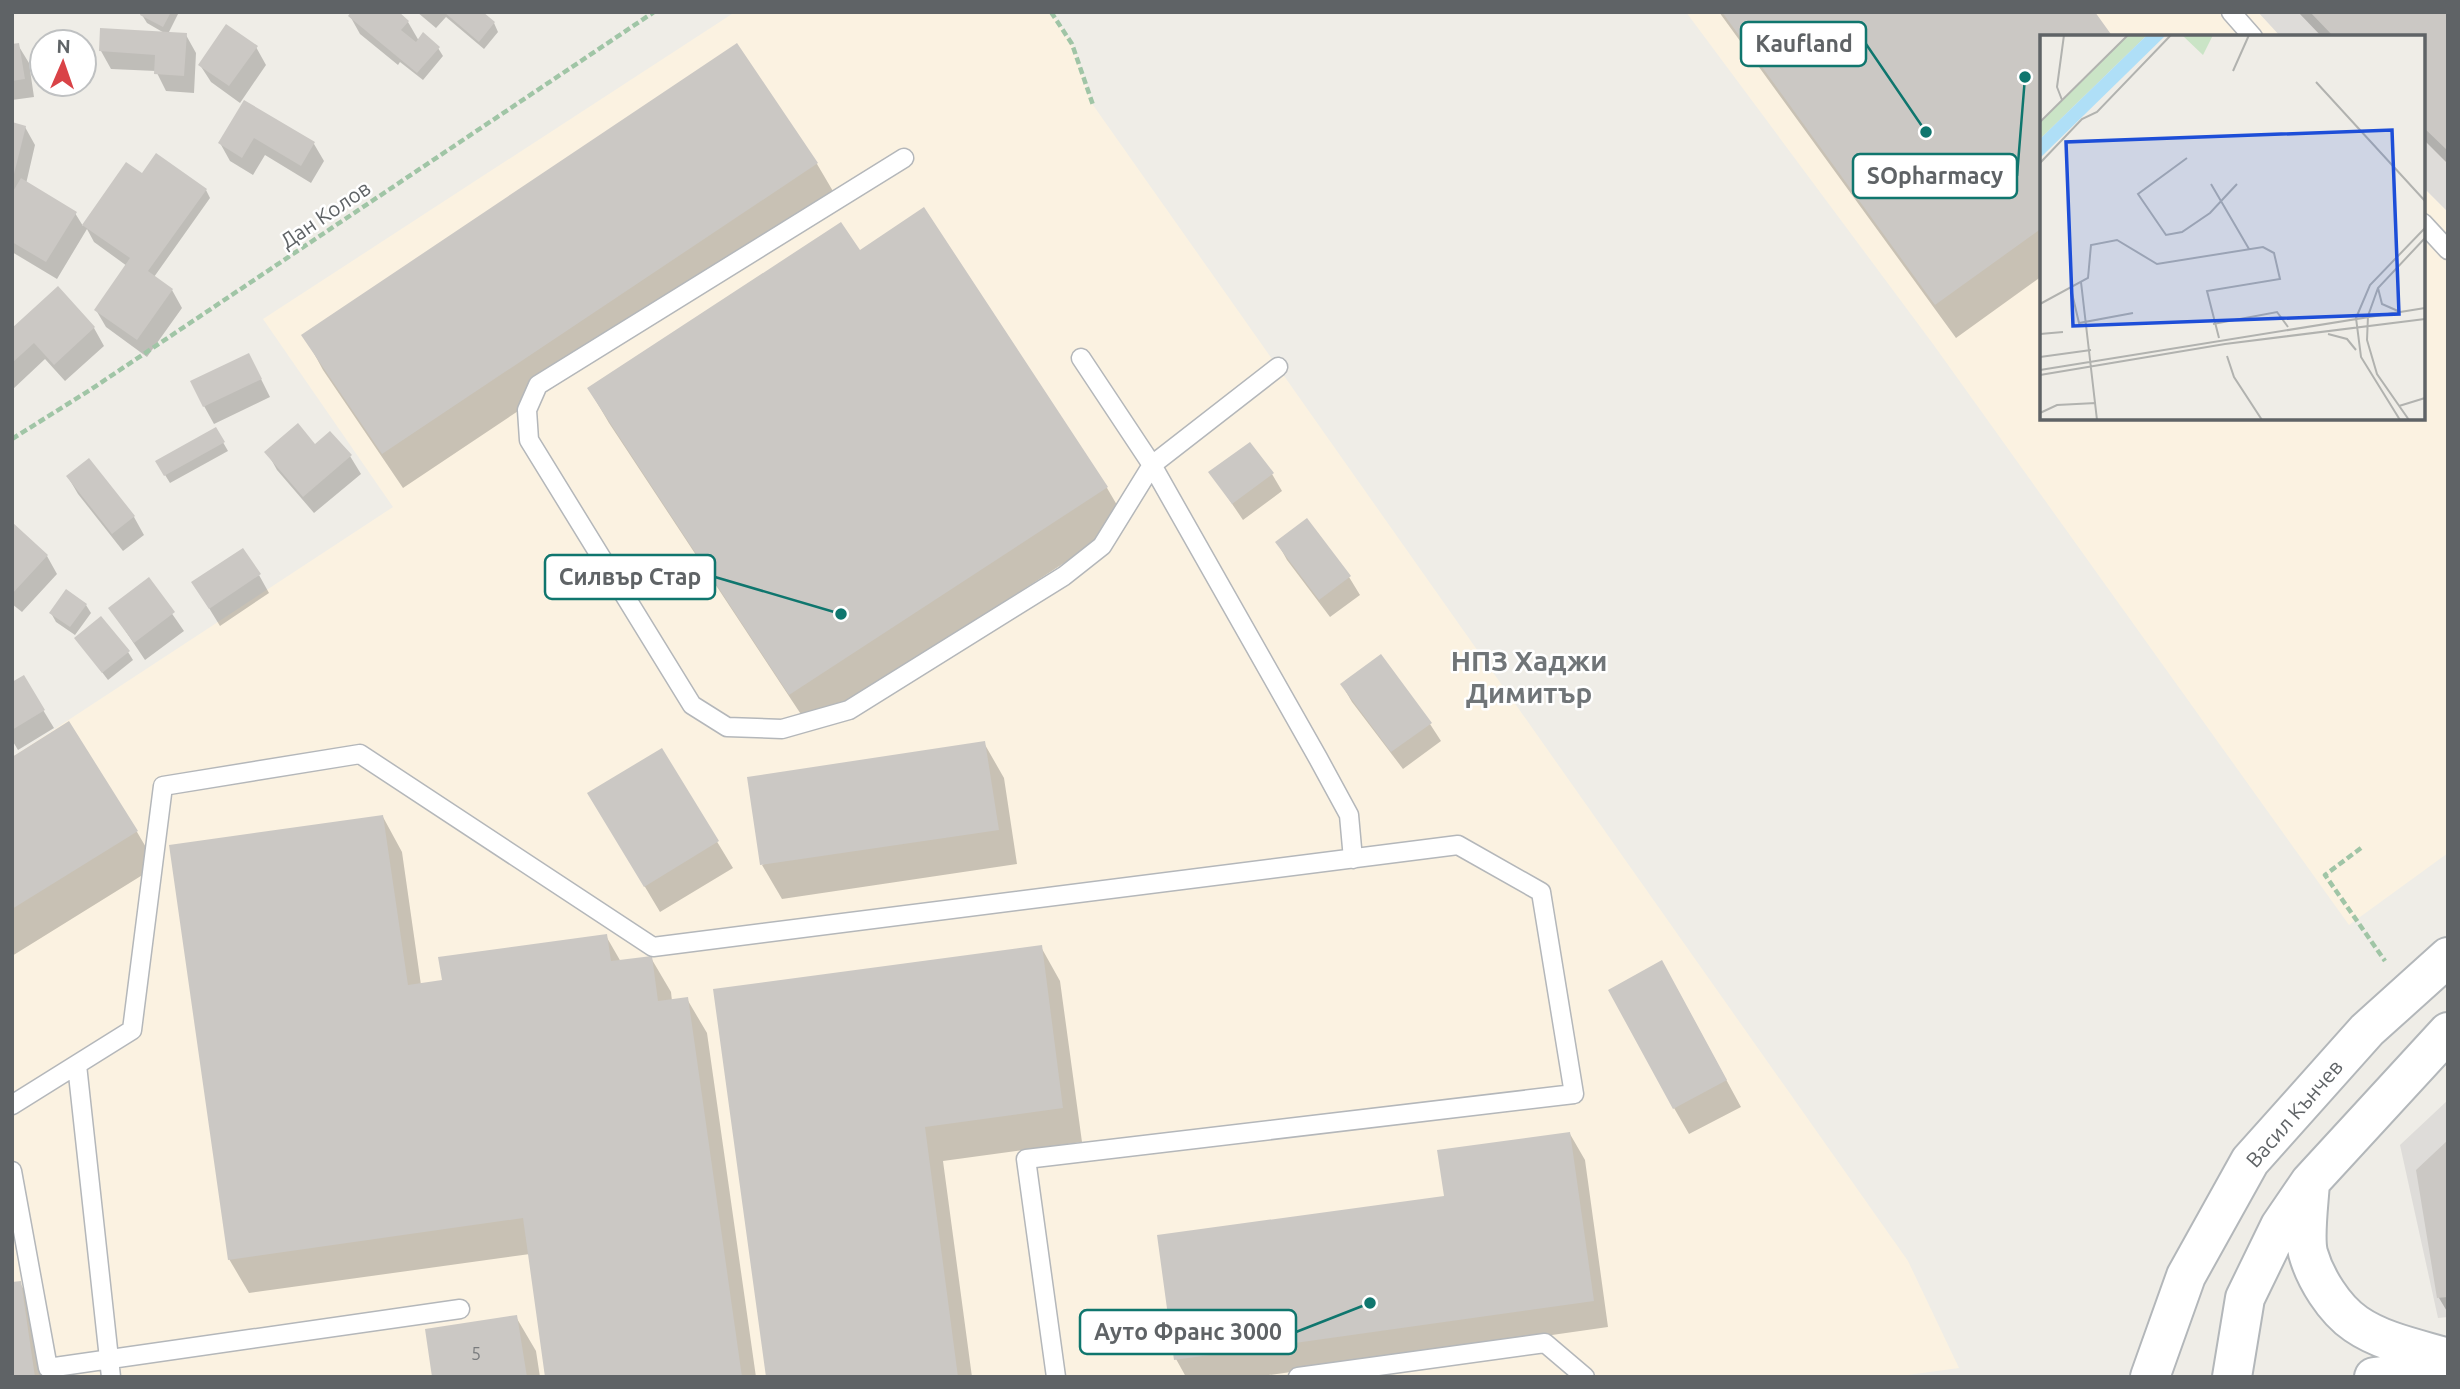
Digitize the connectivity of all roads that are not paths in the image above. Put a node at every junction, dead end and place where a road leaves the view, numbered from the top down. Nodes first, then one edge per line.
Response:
1 (2231, 12) edge
2 (2251, 35) edge
3 (904, 158) dead end
4 (2425, 225) edge
5 (2448, 250) edge
6 (1081, 358) dead end
7 (1278, 367) dead end
8 (1152, 465) junction
9 (1353, 859) junction
10 (2448, 957) edge
11 (2448, 1032) edge
12 (77, 1065) junction
13 (12, 1105) edge
14 (12, 1171) edge
15 (2310, 1182) junction
16 (460, 1309) dead end
17 (2448, 1358) edge
18 (110, 1368) edge
19 (2448, 1368) edge
20 (1056, 1377) edge
21 (1298, 1377) edge
22 (1585, 1377) edge
23 (2150, 1377) edge
24 (2232, 1377) edge
25 (2374, 1377) edge

1 - 2 lane
3 - 8 lane
4 - 5 lane
6 - 8 lane
7 - 8 lane
8 - 9 lane
9 - 12 lane
9 - 20 lane
10 - 23 street, Васил Кънчев
11 - 15 street
12 - 13 lane
12 - 18 lane
14 - 18 lane
15 - 17 street
15 - 24 street
16 - 18 lane
19 - 25 street
21 - 22 lane

